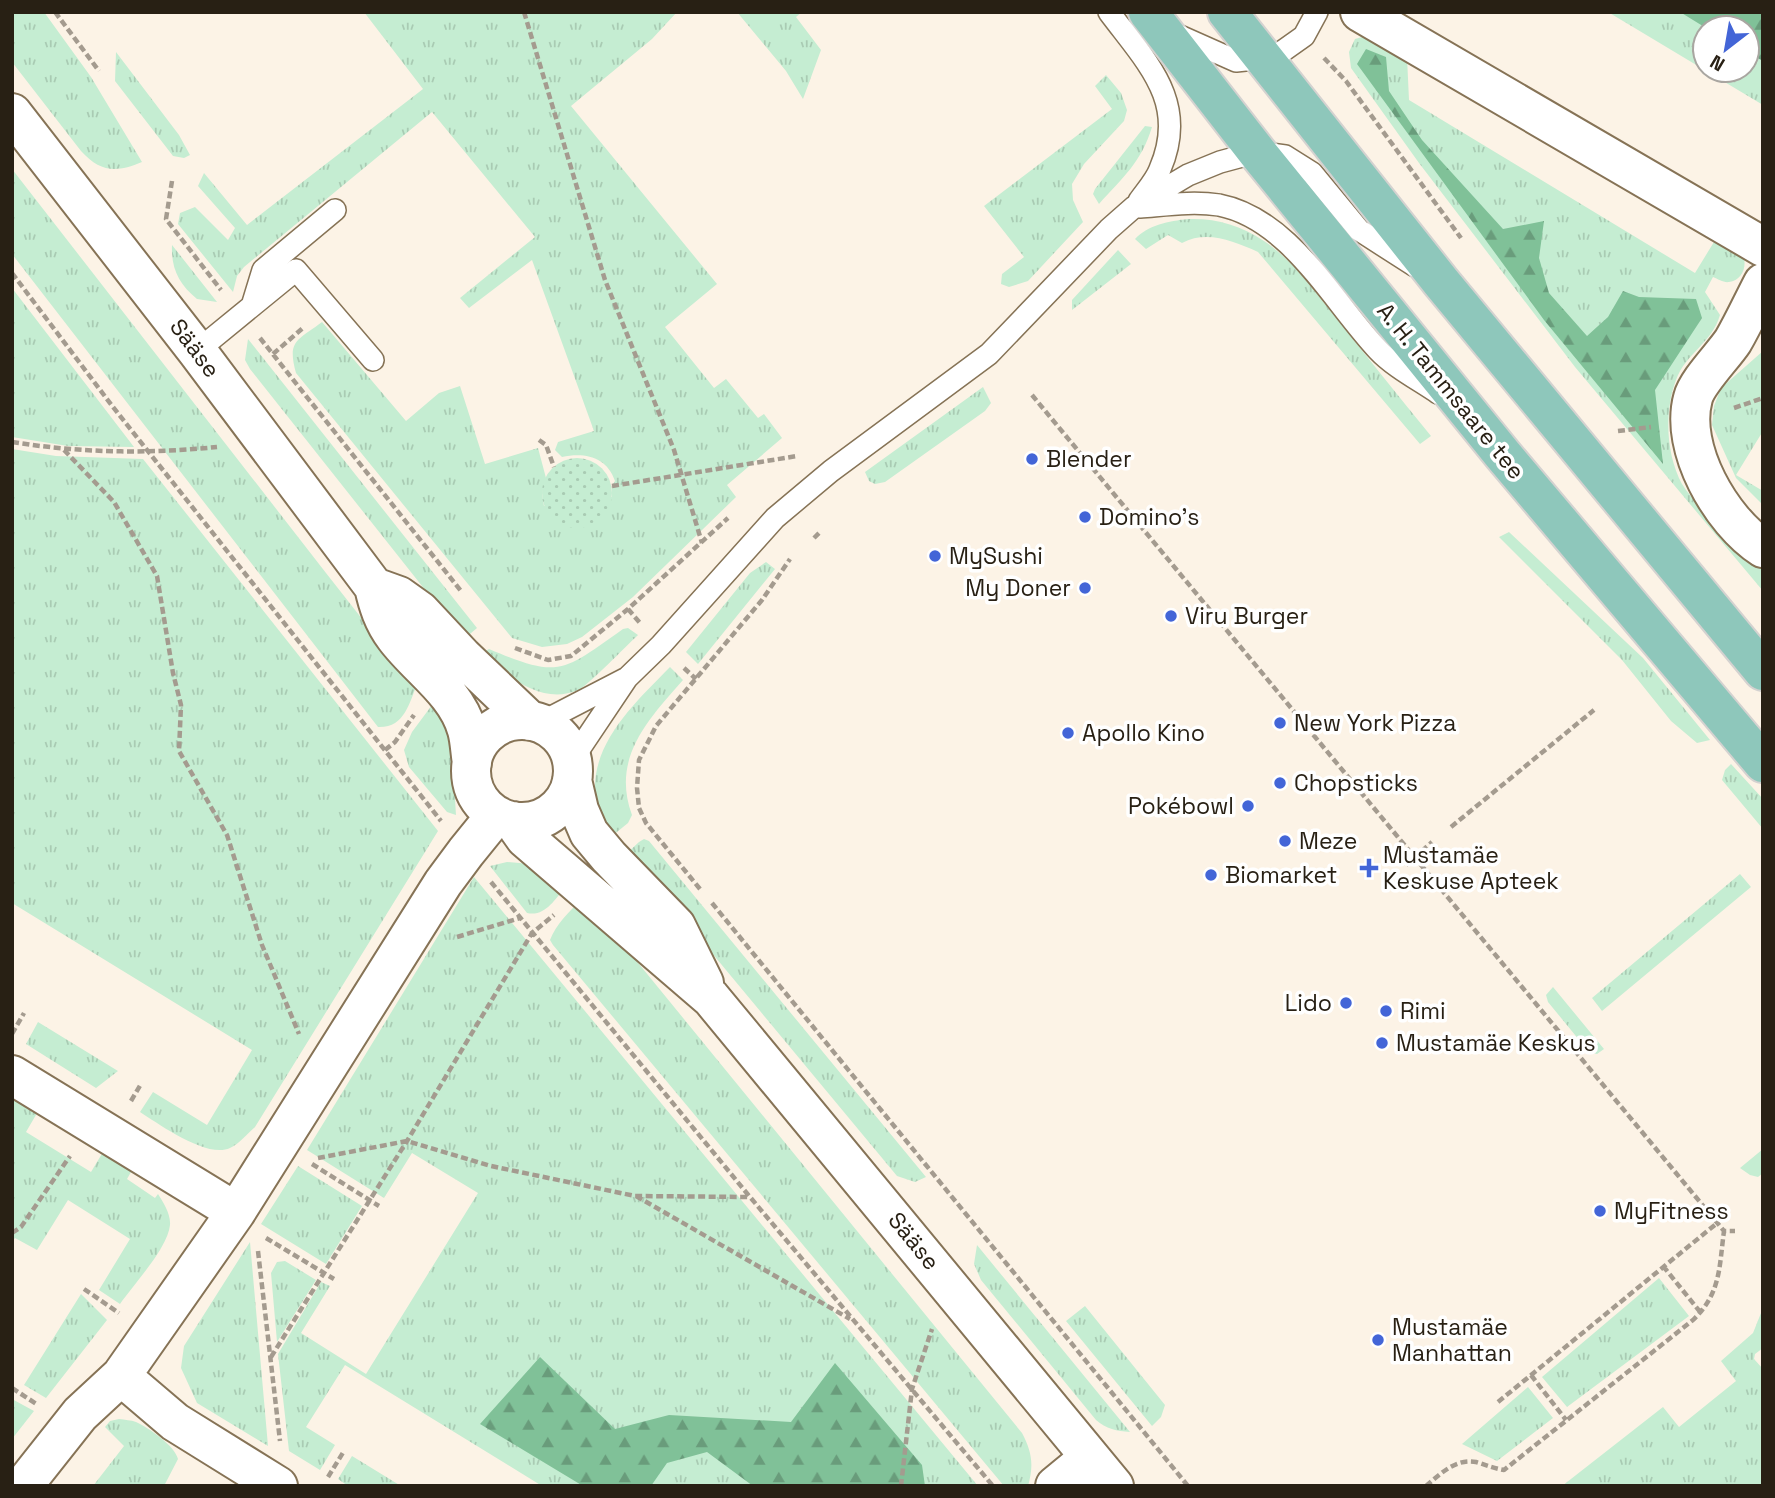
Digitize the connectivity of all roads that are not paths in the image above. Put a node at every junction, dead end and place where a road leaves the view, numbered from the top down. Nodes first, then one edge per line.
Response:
1 (1109, 12) edge
2 (1227, 12) edge
3 (1317, 12) edge
4 (1360, 12) edge
5 (1155, 20) edge
6 (1264, 58) junction
7 (12, 113) edge
8 (1257, 152) junction
9 (1134, 207) junction
10 (335, 210) dead end
11 (1763, 247) edge
12 (1441, 282) junction
13 (1763, 283) edge
14 (252, 306) junction
15 (197, 351) junction
16 (373, 360) dead end
17 (1471, 416) junction
18 (1763, 548) edge
19 (374, 587) junction
20 (1763, 671) edge
21 (627, 678) junction
22 (535, 722) junction
23 (472, 763) junction
24 (1763, 763) edge
25 (572, 770) junction
26 (505, 818) junction
27 (712, 998) junction
28 (12, 1076) edge
29 (246, 1222) junction
30 (121, 1376) junction
31 (1089, 1458) junction
32 (23, 1486) edge
33 (278, 1486) edge
34 (1055, 1486) edge
35 (1114, 1486) edge

1 - 9 lane
2 - 6 main road
3 - 6 lane
4 - 11 street
5 - 6 lane
5 - 8 main road, A. H. Tammsaare tee
6 - 12 main road
7 - 15 street, Sääse
8 - 9 lane
8 - 12 lane
8 - 17 main road, A. H. Tammsaare tee
9 - 17 lane
9 - 21 lane
10 - 14 lane
12 - 20 main road
13 - 18 street
14 - 15 lane
14 - 16 lane
15 - 19 street, Sääse
17 - 24 main road, A. H. Tammsaare tee
19 - 22 street, Sääse
19 - 23 street, Sääse
21 - 22 lane
21 - 25 lane
22 - 23 street
22 - 25 street, Sääse
23 - 26 street, Sääse
25 - 26 street
25 - 27 street, Sääse
26 - 27 street, Sääse
26 - 29 street
27 - 31 street, Sääse
28 - 29 street
29 - 30 street
30 - 32 street
30 - 33 street
31 - 34 street
31 - 35 street, Sääse

